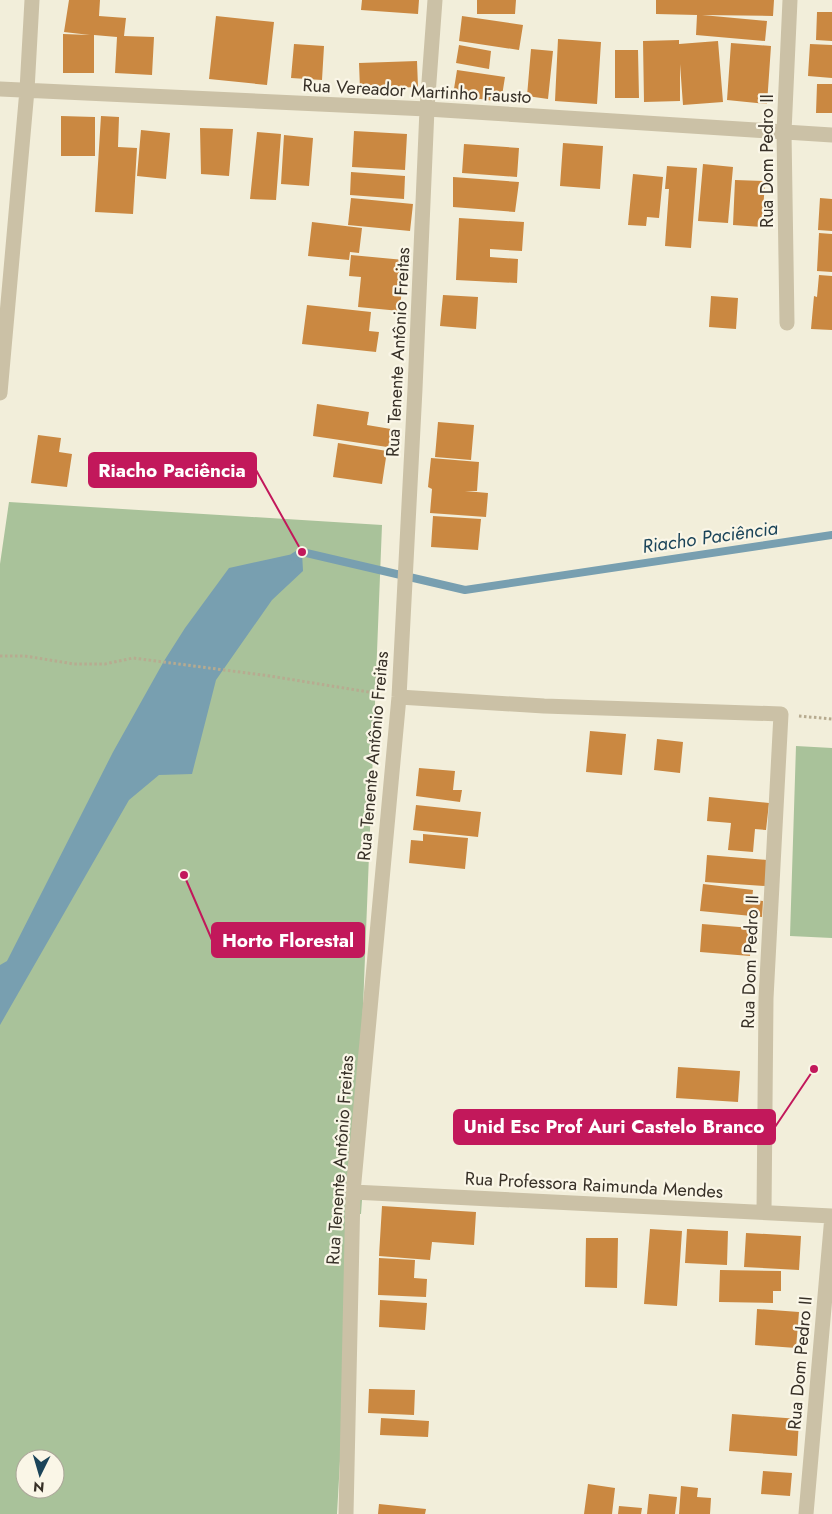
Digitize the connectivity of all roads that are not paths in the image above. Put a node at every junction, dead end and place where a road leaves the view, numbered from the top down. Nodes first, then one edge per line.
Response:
1 (32, 0) edge
2 (435, 0) edge
3 (790, 0) edge
4 (0, 88) edge
5 (27, 90) junction
6 (427, 109) junction
7 (784, 132) junction
8 (832, 135) edge
9 (787, 323) dead end
10 (0, 393) edge
11 (399, 697) junction
12 (353, 1192) junction
13 (764, 1212) junction
14 (832, 1216) edge
15 (346, 1514) edge
16 (806, 1514) edge

1 - 5 street
2 - 6 street, Rua Tenente Antônio Freitas
3 - 7 street, Rua Dom Pedro II
4 - 5 street, Rua Vereador Martinho Fausto
5 - 6 street, Rua Vereador Martinho Fausto
5 - 10 street
6 - 7 street, Rua Vereador Martinho Fausto
6 - 11 street, Rua Tenente Antônio Freitas
7 - 8 street, Rua Vereador Martinho Fausto
7 - 9 street, Rua Dom Pedro II
11 - 12 street, Rua Tenente Antônio Freitas
11 - 13 street, Rua Dom Pedro II
12 - 13 street, Rua Professora Raimunda Mendes
12 - 15 street, Rua Tenente Antônio Freitas
13 - 14 street, Rua Professora Raimunda Mendes
14 - 16 street, Rua Dom Pedro II

